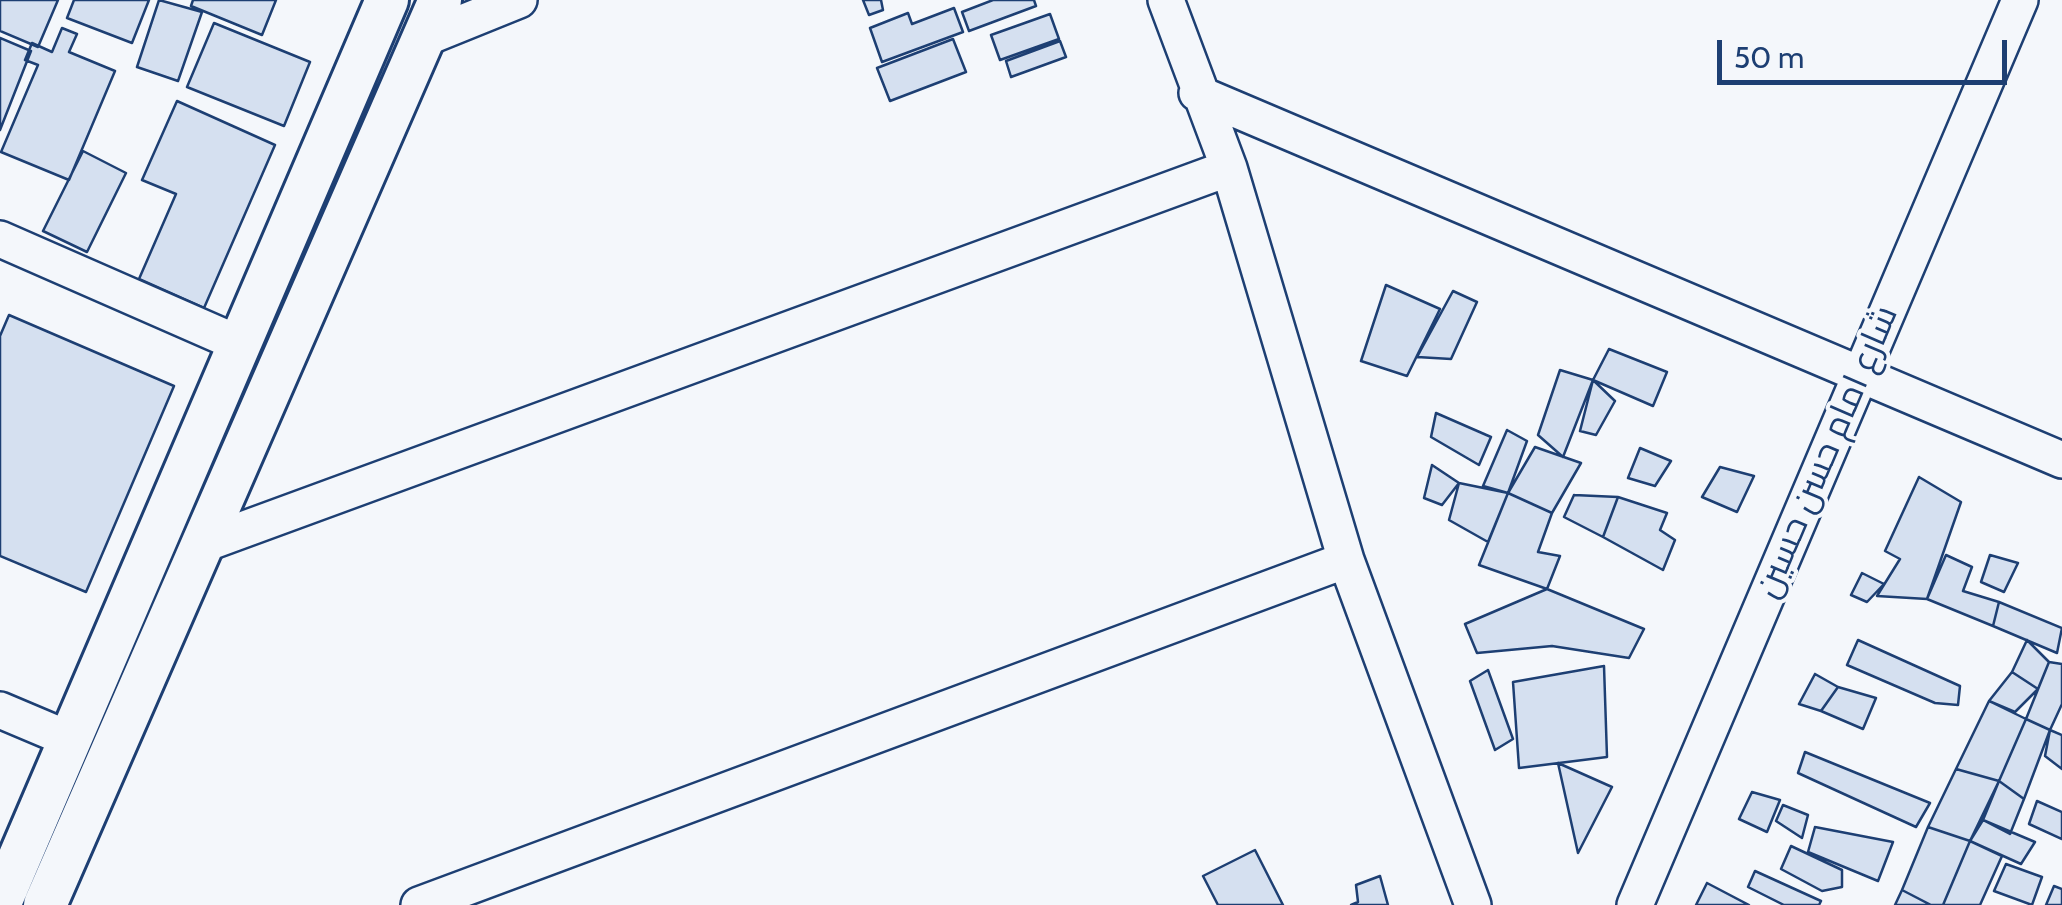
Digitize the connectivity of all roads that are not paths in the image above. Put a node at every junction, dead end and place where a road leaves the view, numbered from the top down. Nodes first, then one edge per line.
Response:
1 (387, 0) edge
2 (519, 0) edge
3 (1166, 0) edge
4 (2020, 0) edge
5 (432, 19) edge
6 (1198, 93) junction
7 (1229, 168) junction
8 (0, 239) edge
9 (242, 344) junction
10 (1858, 372) junction
11 (2062, 460) edge
12 (204, 544) junction
13 (1346, 560) junction
14 (0, 710) edge
15 (71, 740) junction
16 (0, 903) edge
17 (46, 905) edge
18 (419, 905) edge
19 (1473, 905) edge
20 (1635, 905) edge

1 - 9 street
2 - 5 street
3 - 6 street
4 - 10 street, شارع امام حسن حسين
5 - 12 street
6 - 7 street
6 - 10 street
7 - 12 street
7 - 13 street
8 - 9 street
9 - 15 street
10 - 11 street
10 - 20 street, شارع امام حسن حسين
12 - 17 street
13 - 18 street
13 - 19 street
14 - 15 street
15 - 16 street

